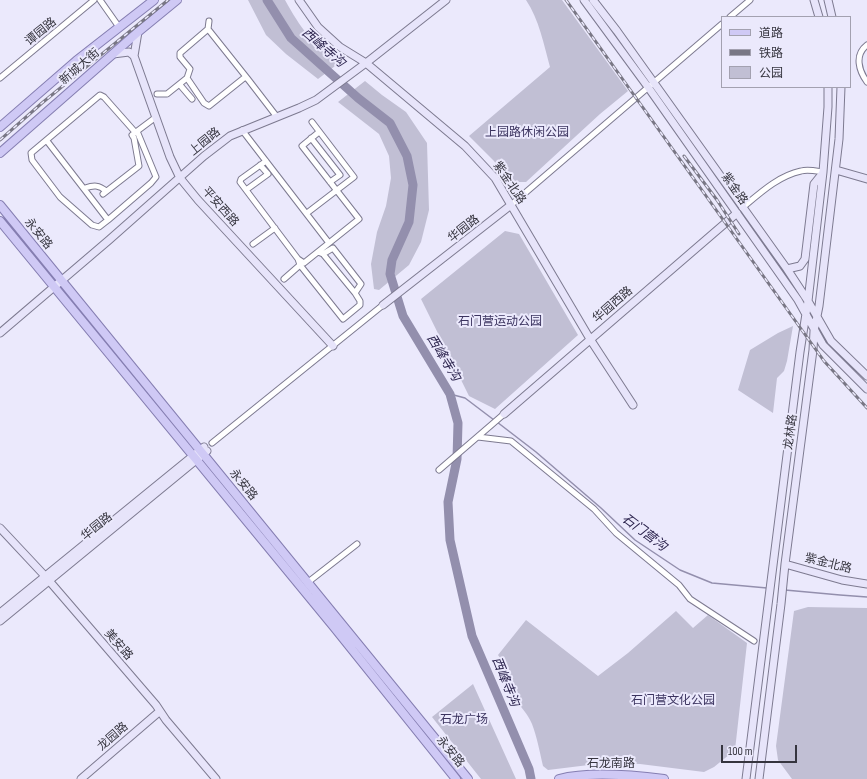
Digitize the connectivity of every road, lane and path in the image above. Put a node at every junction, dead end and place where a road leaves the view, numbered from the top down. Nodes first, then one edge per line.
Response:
1 (94, 0) edge
2 (100, 0) edge
3 (154, 0) edge
4 (177, 0) edge
5 (299, 0) edge
6 (446, 0) edge
7 (584, 0) edge
8 (593, 0) edge
9 (750, 0) edge
10 (814, 0) edge
11 (828, 0) edge
12 (731, 16) edge
13 (819, 16) edge
14 (832, 16) edge
15 (209, 21) dead end
16 (721, 25) edge
17 (119, 27) junction
18 (208, 29) junction
19 (138, 32) junction
20 (867, 45) edge
21 (113, 54) junction
22 (134, 56) junction
23 (366, 63) junction
24 (0, 78) edge
25 (187, 78) junction
26 (247, 78) junction
27 (867, 82) edge
28 (180, 85) junction
29 (651, 85) junction
30 (828, 88) edge
31 (841, 88) edge
32 (157, 94) dead end
33 (192, 99) dead end
34 (156, 117) junction
35 (277, 117) junction
36 (312, 122) dead end
37 (0, 127) edge
38 (242, 130) junction
39 (136, 132) junction
40 (319, 132) junction
41 (311, 138) junction
42 (47, 141) junction
43 (0, 153) edge
44 (266, 161) junction
45 (260, 165) junction
46 (836, 170) junction
47 (823, 172) junction
48 (180, 178) junction
49 (867, 179) edge
50 (330, 182) junction
51 (85, 188) junction
52 (246, 190) junction
53 (337, 190) junction
54 (0, 205) edge
55 (511, 205) junction
56 (740, 211) junction
57 (306, 213) junction
58 (0, 220) edge
59 (108, 220) junction
60 (275, 228) junction
61 (329, 243) junction
62 (253, 244) dead end
63 (320, 253) junction
64 (298, 259) junction
65 (300, 265) junction
66 (787, 269) junction
67 (284, 279) dead end
68 (61, 281) junction
69 (54, 287) junction
70 (355, 293) junction
71 (808, 301) junction
72 (383, 305) joint
73 (806, 314) junction
74 (818, 317) junction
75 (814, 331) junction
76 (0, 333) edge
77 (590, 339) junction
78 (333, 346) junction
79 (867, 376) edge
80 (867, 389) edge
81 (633, 405) dead end
82 (504, 414) joint
83 (478, 437) junction
84 (212, 443) dead end
85 (200, 453) junction
86 (440, 470) dead end
87 (0, 528) edge
88 (357, 544) dead end
89 (785, 564) junction
90 (47, 578) junction
91 (307, 583) junction
92 (867, 584) edge
93 (0, 613) edge
94 (0, 621) edge
95 (754, 641) dead end
96 (160, 711) junction
97 (81, 779) edge
98 (216, 779) edge
99 (456, 779) edge
100 (468, 779) edge
101 (559, 779) edge
102 (664, 779) edge
103 (746, 779) edge
104 (759, 779) edge

1 - 24 street, 谭园路
2 - 17 street
3 - 17 main road, 新城大街
4 - 19 main road, 新城大街
5 - 23 street, 紫金北路
6 - 23 street, 上园路
7 - 29 street, 紫金路
8 - 29 street, 紫金路
9 - 12 street
10 - 13 street
11 - 14 street
15 - 18 street
16 - 29 street, 华园路
17 - 37 main road, 新城大街
18 - 25 street
18 - 26 street
19 - 21 main road, 新城大街
19 - 22 street
20 - 27 street
21 - 22 street
21 - 43 main road, 新城大街
22 - 34 street, 平安西路
23 - 35 street, 上园路
23 - 55 street, 紫金北路
25 - 26 street
25 - 28 street
26 - 35 street
28 - 32 street
28 - 33 street
29 - 55 street, 华园路
29 - 56 street, 紫金路
30 - 47 street, 龙林路
31 - 46 street, 龙林路
34 - 39 street
34 - 48 street, 平安西路
35 - 38 street, 上园路
36 - 40 street
38 - 44 street
38 - 48 street, 上园路
39 - 42 street
39 - 51 street
39 - 59 street
40 - 41 street
40 - 53 street
41 - 50 street
41 - 50 street
42 - 51 street
42 - 59 street
44 - 45 street
44 - 57 street
45 - 52 street
45 - 52 street
46 - 49 street
46 - 74 street, 龙林路
47 - 56 street, 华园西路
47 - 66 street
47 - 71 street, 龙林路
48 - 68 street, 上园路
48 - 78 street, 平安西路
50 - 53 street
51 - 59 street
52 - 60 street
53 - 57 street
53 - 61 street
54 - 68 main road, 永安路
55 - 72 street, 华园路
55 - 77 street, 紫金北路
56 - 66 street, 紫金路
56 - 73 street, 紫金路
56 - 77 street, 华园西路
57 - 61 street
58 - 69 main road, 永安路
60 - 62 street
60 - 64 street
61 - 63 street
63 - 64 street
63 - 70 street
63 - 70 street
64 - 65 street
65 - 67 street
65 - 70 street
66 - 71 street, 紫金路
68 - 69 street, 上园路
68 - 85 main road, 永安路
69 - 76 street, 上园路
69 - 85 main road, 永安路
71 - 73 street, 龙林路
71 - 74 street, 紫金路
72 - 78 street, 华园路
73 - 75 street, 紫金路
73 - 103 street, 龙林路
74 - 75 street, 龙林路
74 - 79 street, 紫金路
75 - 80 street, 紫金路
75 - 89 street, 龙林路
77 - 81 street, 紫金北路
77 - 82 street, 华园西路
78 - 84 street, 华园路
82 - 83 street
83 - 86 street
83 - 95 street
85 - 90 street, 华园路
85 - 91 main road, 永安路
85 - 99 main road, 永安路
87 - 90 street, 美安路
88 - 91 street
89 - 92 street, 紫金北路
89 - 104 street, 龙林路
90 - 93 street, 华园路
90 - 94 street, 华园路
90 - 96 street, 美安路
91 - 100 main road, 永安路
96 - 97 street, 龙园路
96 - 98 street, 美安路
101 - 102 main road, 石龙南路

